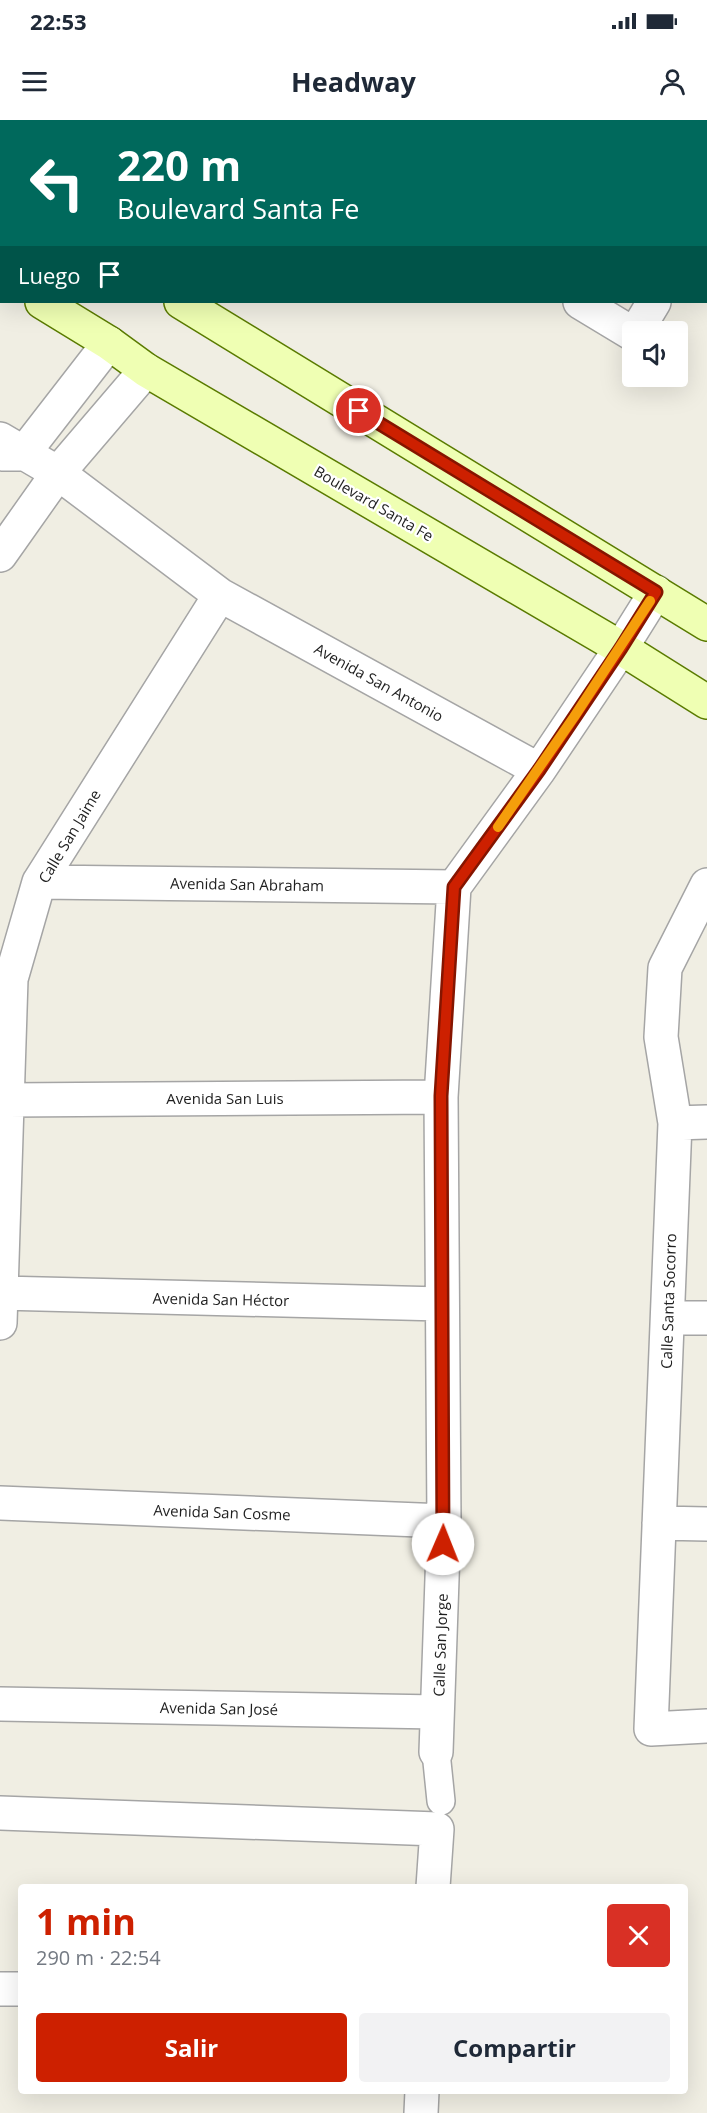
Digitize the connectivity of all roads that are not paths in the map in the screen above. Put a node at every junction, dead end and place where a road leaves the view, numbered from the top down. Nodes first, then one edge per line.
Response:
1 (44, 303) edge
2 (183, 303) edge
3 (582, 303) edge
4 (653, 303) edge
5 (642, 321) edge
6 (622, 326) edge
7 (109, 343) junction
8 (146, 370) junction
9 (8, 449) edge
10 (58, 473) junction
11 (0, 555) edge
12 (656, 592) junction
13 (220, 595) junction
14 (707, 624) edge
15 (621, 648) junction
16 (707, 702) edge
17 (539, 770) junction
18 (39, 882) junction
19 (707, 885) edge
20 (454, 887) junction
21 (441, 1096) junction
22 (9, 1100) junction
23 (691, 1122) edge
24 (1, 1293) edge
25 (441, 1304) junction
26 (668, 1318) junction
27 (707, 1318) edge
28 (0, 1323) edge
29 (0, 1503) edge
30 (444, 1521) junction
31 (659, 1523) junction
32 (707, 1524) edge
33 (0, 1704) edge
34 (437, 1712) junction
35 (707, 1726) edge
36 (436, 1752) joint
37 (441, 1801) dead end
38 (0, 1813) edge
39 (433, 1884) edge
40 (0, 1989) edge
41 (18, 1989) edge
42 (422, 2094) edge
43 (422, 2113) edge

1 - 7 main road, Boulevard Santa Fe
2 - 12 main road
3 - 6 street
4 - 5 street
7 - 8 main road, Boulevard Santa Fe
7 - 9 street
8 - 10 street
8 - 15 main road, Boulevard Santa Fe
9 - 10 street, Avenida San Antonio
10 - 11 street
10 - 13 street, Avenida San Antonio
12 - 14 main road
12 - 15 street
13 - 17 street, Avenida San Antonio
13 - 18 street, Calle San Jaime
15 - 16 main road, Boulevard Santa Fe
15 - 17 street
17 - 20 street
18 - 20 street, Avenida San Abraham
18 - 22 street, Calle San Jaime
19 - 23 street, Calle Santa Socorro
20 - 21 street, Calle San Jorge
21 - 22 street, Avenida San Luis
21 - 25 street, Calle San Jorge
22 - 24 street, Calle San Jaime
23 - 26 street, Calle Santa Socorro
24 - 25 street, Avenida San Héctor
24 - 28 street, Calle San Jaime
25 - 30 street, Calle San Jorge
26 - 27 street
26 - 31 street, Calle Santa Socorro
29 - 30 street, Avenida San Cosme
30 - 34 street, Calle San Jorge
31 - 32 street
31 - 35 street, Calle Santa Socorro
33 - 34 street, Avenida San José
34 - 36 street, Calle San Jorge
36 - 37 street
38 - 39 street
40 - 41 street
42 - 43 street

